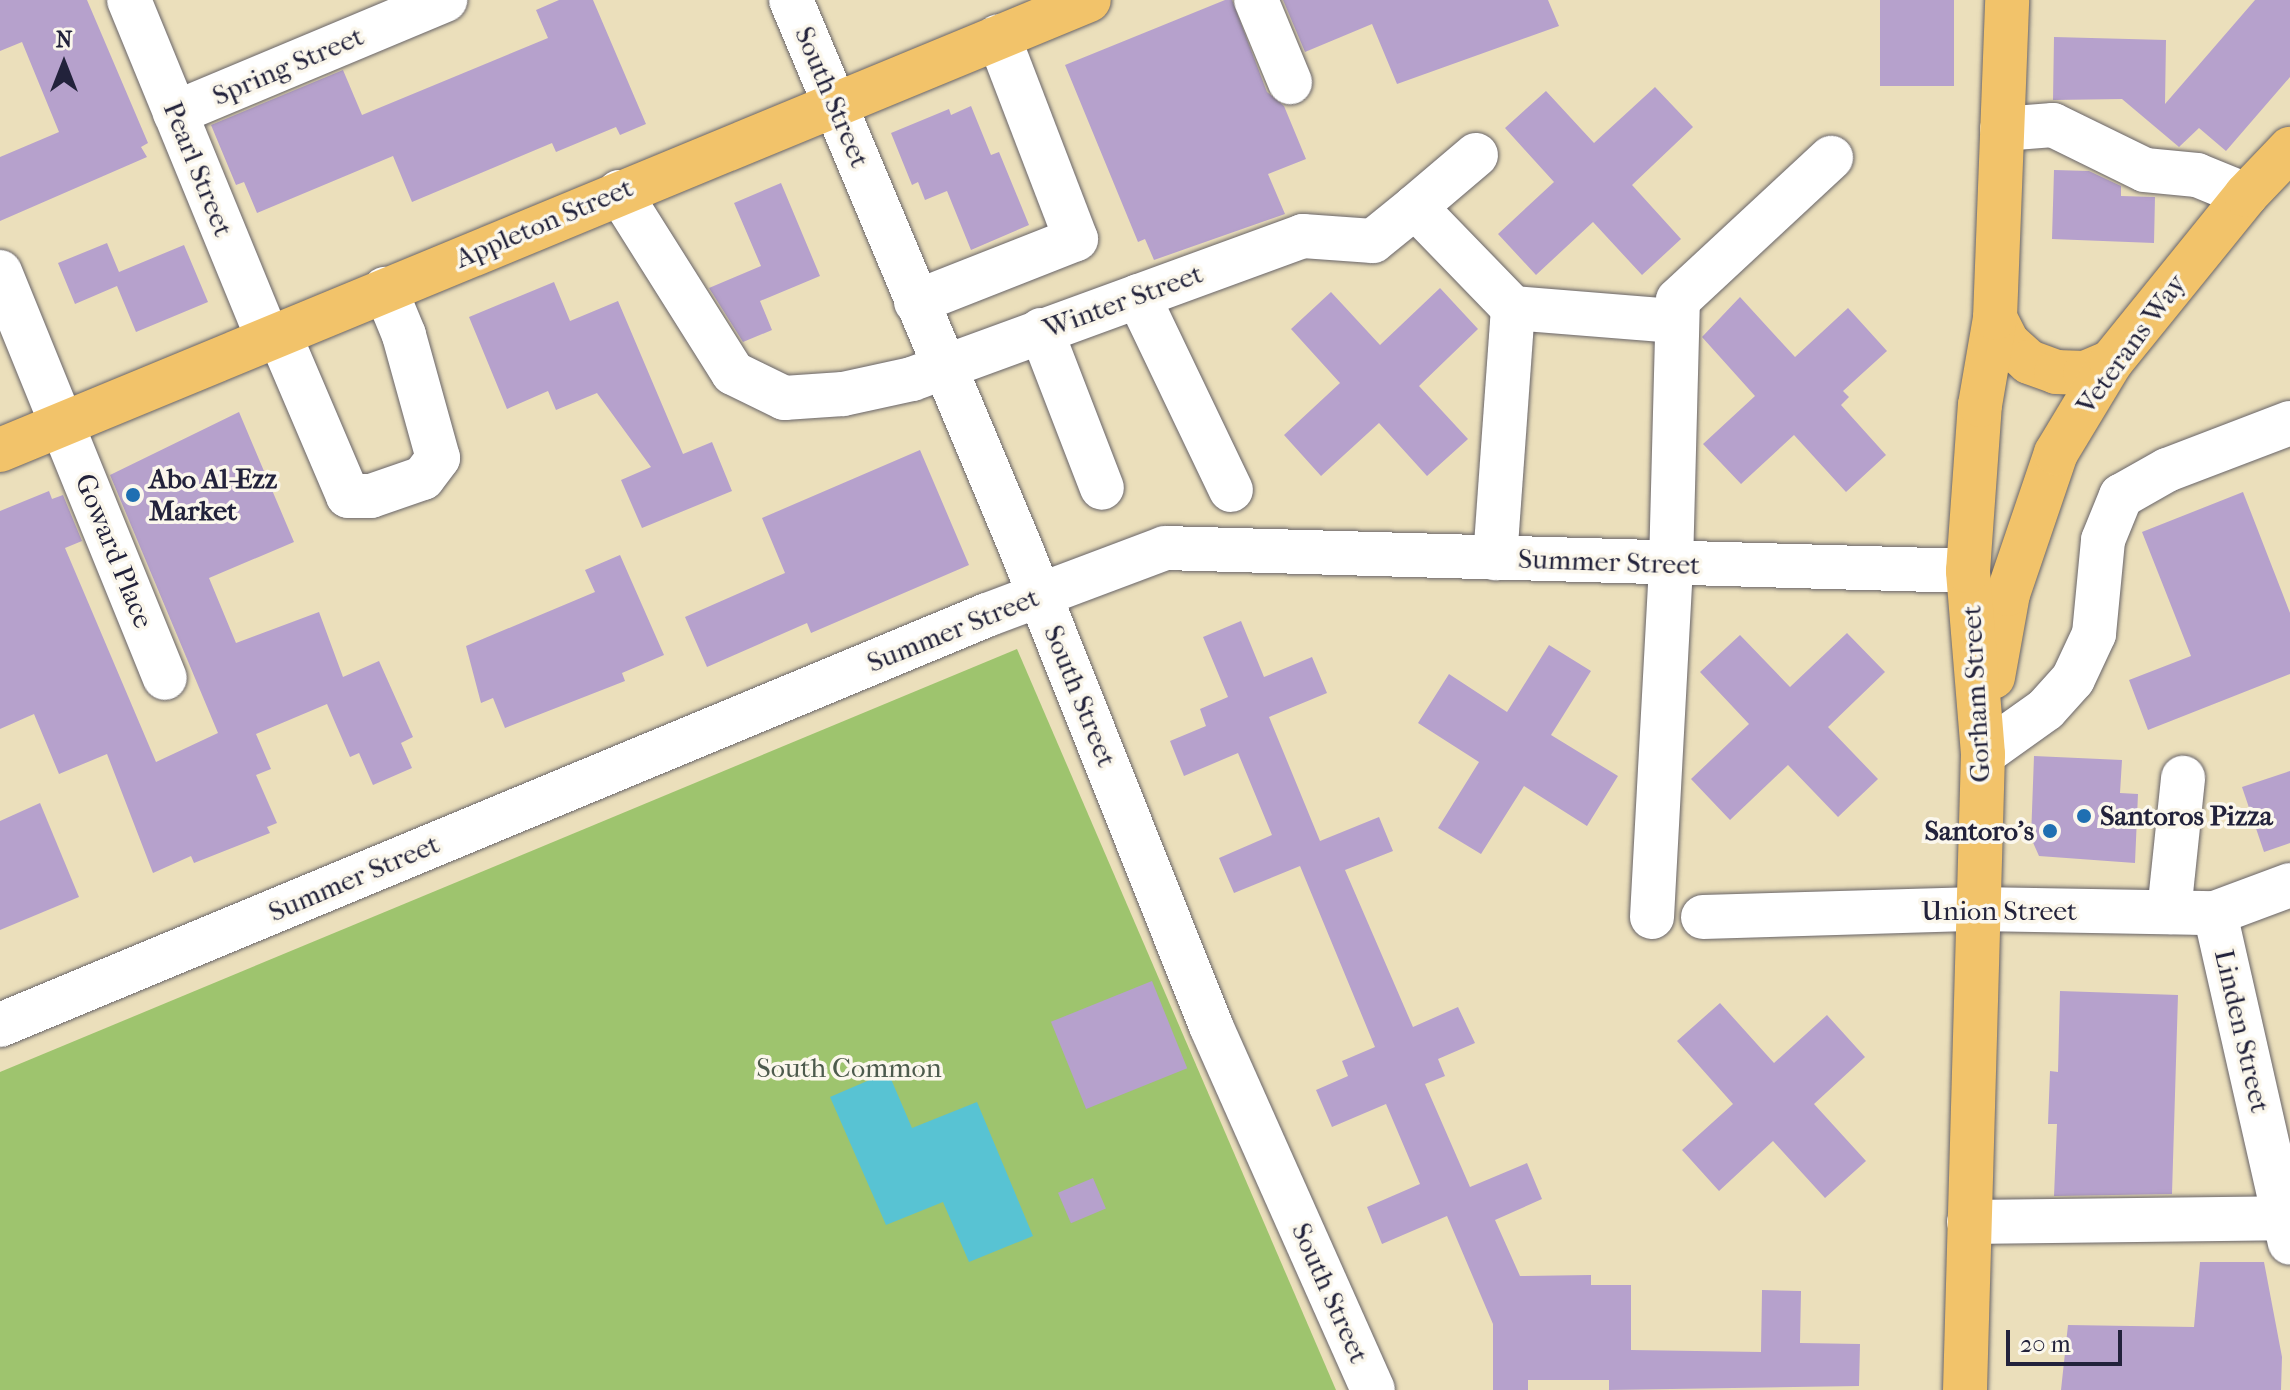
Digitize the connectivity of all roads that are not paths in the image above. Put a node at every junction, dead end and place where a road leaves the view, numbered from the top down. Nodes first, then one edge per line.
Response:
1 (129, 0) edge
2 (445, 0) edge
3 (791, 0) edge
4 (1089, 0) edge
5 (1256, 0) edge
6 (2007, 0) edge
7 (998, 36) junction
8 (1290, 82) dead end
9 (834, 102) junction
10 (175, 113) junction
11 (2002, 129) junction
12 (2290, 149) edge
13 (1476, 155) dead end
14 (1831, 158) dead end
15 (619, 192) junction
16 (2246, 195) junction
17 (1415, 207) junction
18 (0, 272) edge
19 (385, 289) junction
20 (1138, 296) junction
21 (916, 302) junction
22 (1513, 308) junction
23 (1995, 318) junction
24 (1675, 321) junction
25 (1041, 330) junction
26 (273, 336) junction
27 (2111, 362) junction
28 (944, 366) junction
29 (2290, 423) edge
30 (63, 424) junction
31 (0, 450) edge
32 (1102, 488) dead end
33 (1231, 490) dead end
34 (1495, 558) junction
35 (1671, 565) junction
36 (1968, 571) junction
37 (1039, 594) junction
38 (165, 678) dead end
39 (1983, 754) junction
40 (2183, 778) dead end
41 (2290, 885) edge
42 (1977, 909) junction
43 (2169, 912) junction
44 (2215, 913) junction
45 (1652, 917) dead end
46 (1703, 917) dead end
47 (0, 1025) edge
48 (1969, 1222) junction
49 (2287, 1230) edge
50 (1373, 1390) edge
51 (1965, 1390) edge

1 - 10 street, Pearl Street
2 - 10 street, Spring Street
3 - 9 street, South Street
4 - 7 main road, Appleton Street
5 - 8 street
6 - 11 main road, Gorham Street
7 - 9 main road, Appleton Street
7 - 21 street
9 - 15 main road, Appleton Street
9 - 21 street, South Street
10 - 26 street, Pearl Street
11 - 16 street
11 - 23 main road, Gorham Street
12 - 16 main road, Veterans Way
13 - 17 street
14 - 24 street
15 - 19 main road, Appleton Street
15 - 28 street, Winter Street
16 - 27 main road, Veterans Way
17 - 20 street, Winter Street
17 - 22 street
18 - 30 street, Goward Place
19 - 26 main road, Appleton Street
19 - 26 street, Pearl Street
20 - 25 street, Winter Street
20 - 33 street
21 - 28 street, South Street
22 - 24 street
22 - 34 street
23 - 27 main road
23 - 36 main road, Gorham Street
24 - 35 street
25 - 28 street, Winter Street
25 - 32 street
26 - 30 main road, Appleton Street
27 - 39 main road, Veterans Way
28 - 37 street, South Street
29 - 39 street
30 - 31 main road, Appleton Street
30 - 38 street, Goward Place
34 - 35 street, Summer Street
34 - 37 street, Summer Street
35 - 36 street, Summer Street
35 - 45 street
36 - 39 main road, Gorham Street
37 - 47 street, Summer Street
37 - 50 street, South Street
39 - 42 main road, Gorham Street
40 - 43 street
41 - 44 street, Union Street
42 - 43 street, Union Street
42 - 46 street, Union Street
42 - 48 main road, Gorham Street
43 - 44 street, Union Street
44 - 49 street, Linden Street
48 - 49 street
48 - 51 main road, Gorham Street

